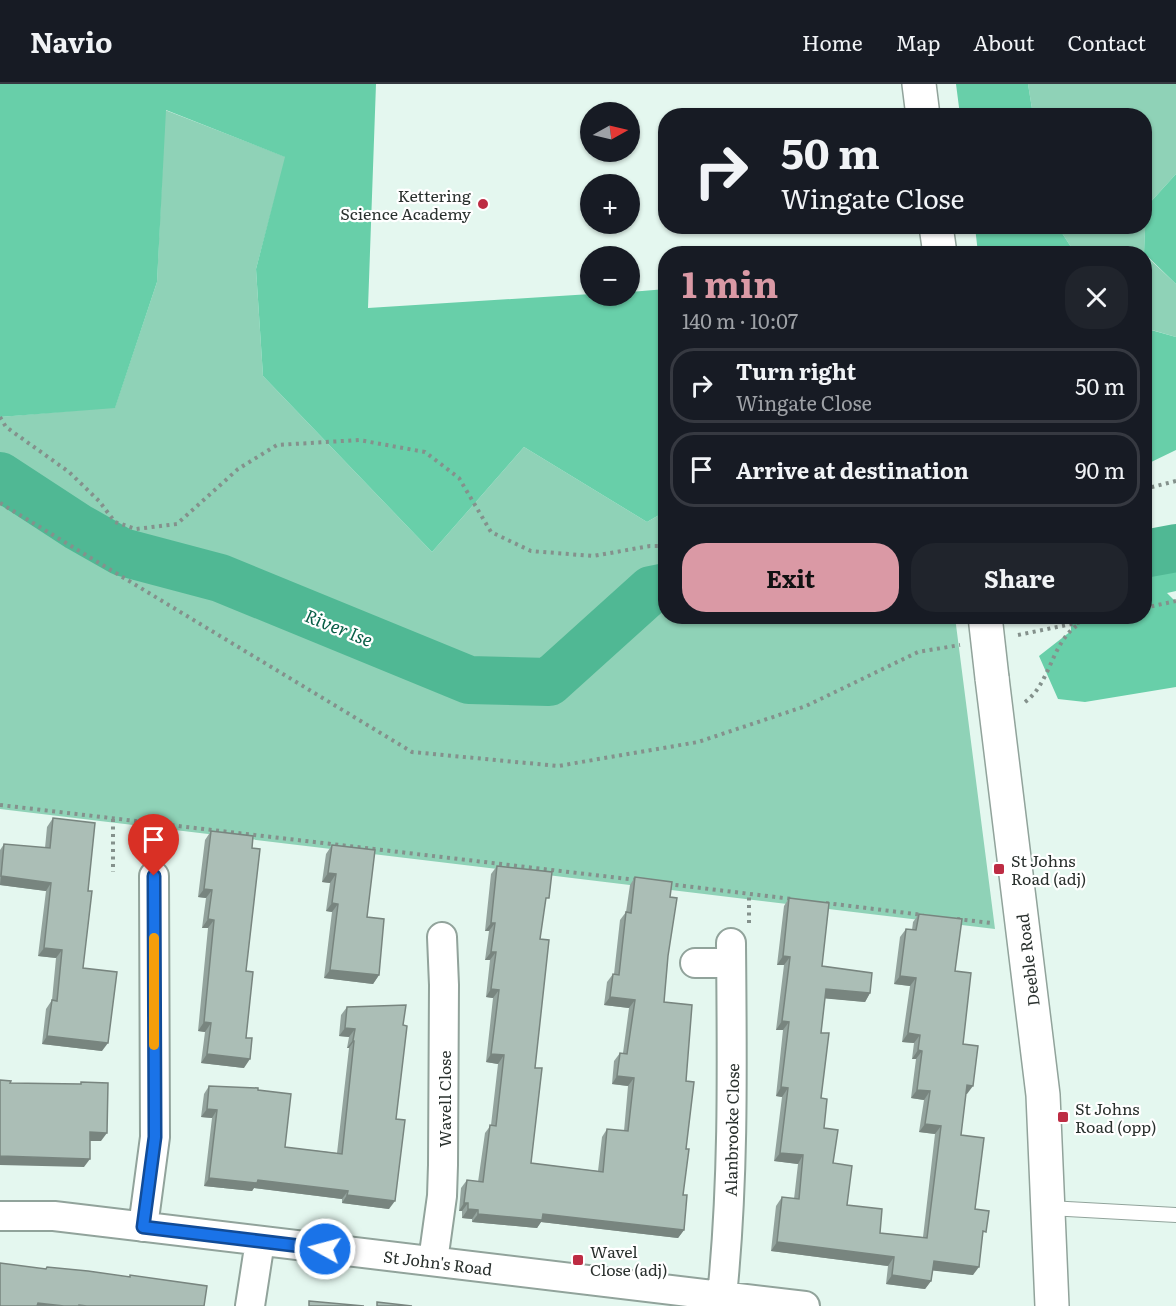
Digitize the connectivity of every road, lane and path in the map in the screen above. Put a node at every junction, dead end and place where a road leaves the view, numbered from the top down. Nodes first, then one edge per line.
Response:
1 (919, 84) edge
2 (922, 108) edge
3 (0, 417) edge
4 (1176, 481) edge
5 (1152, 487) edge
6 (0, 503) edge
7 (658, 546) edge
8 (1176, 601) edge
9 (1152, 606) edge
10 (1071, 624) edge
11 (1077, 624) edge
12 (977, 630) edge
13 (1012, 636) dead end
14 (998, 722) junction
15 (0, 805) edge
16 (113, 819) junction
17 (113, 873) dead end
18 (154, 876) dead end
19 (644, 881) edge
20 (668, 884) edge
21 (749, 894) junction
22 (796, 899) edge
23 (819, 902) edge
24 (925, 915) edge
25 (949, 918) edge
26 (996, 923) dead end
27 (442, 937) dead end
28 (737, 947) junction
29 (695, 963) dead end
30 (1048, 1208) junction
31 (1176, 1215) edge
32 (0, 1216) edge
33 (143, 1227) junction
34 (260, 1241) junction
35 (433, 1261) junction
36 (722, 1296) junction
37 (250, 1306) edge
38 (805, 1306) edge
39 (1052, 1306) edge

1 - 2 street
3 - 7 path
4 - 5 path
6 - 12 path
8 - 9 path
10 - 13 path
11 - 14 path
12 - 14 street, Deeble Road, bridge
14 - 30 street, Deeble Road
15 - 16 path
16 - 17 path
16 - 19 path
18 - 33 street
20 - 21 path
21 - 22 path
21 - 28 path
23 - 24 path
25 - 26 path
27 - 35 street, Wavell Close
28 - 29 street
28 - 36 street, Alanbrooke Close
30 - 31 lane
30 - 39 street, Deeble Road
32 - 33 street, St John's Road
33 - 34 street, St John's Road
34 - 35 street, St John's Road
34 - 37 street
35 - 36 street, St John's Road
36 - 38 street, St John's Road

